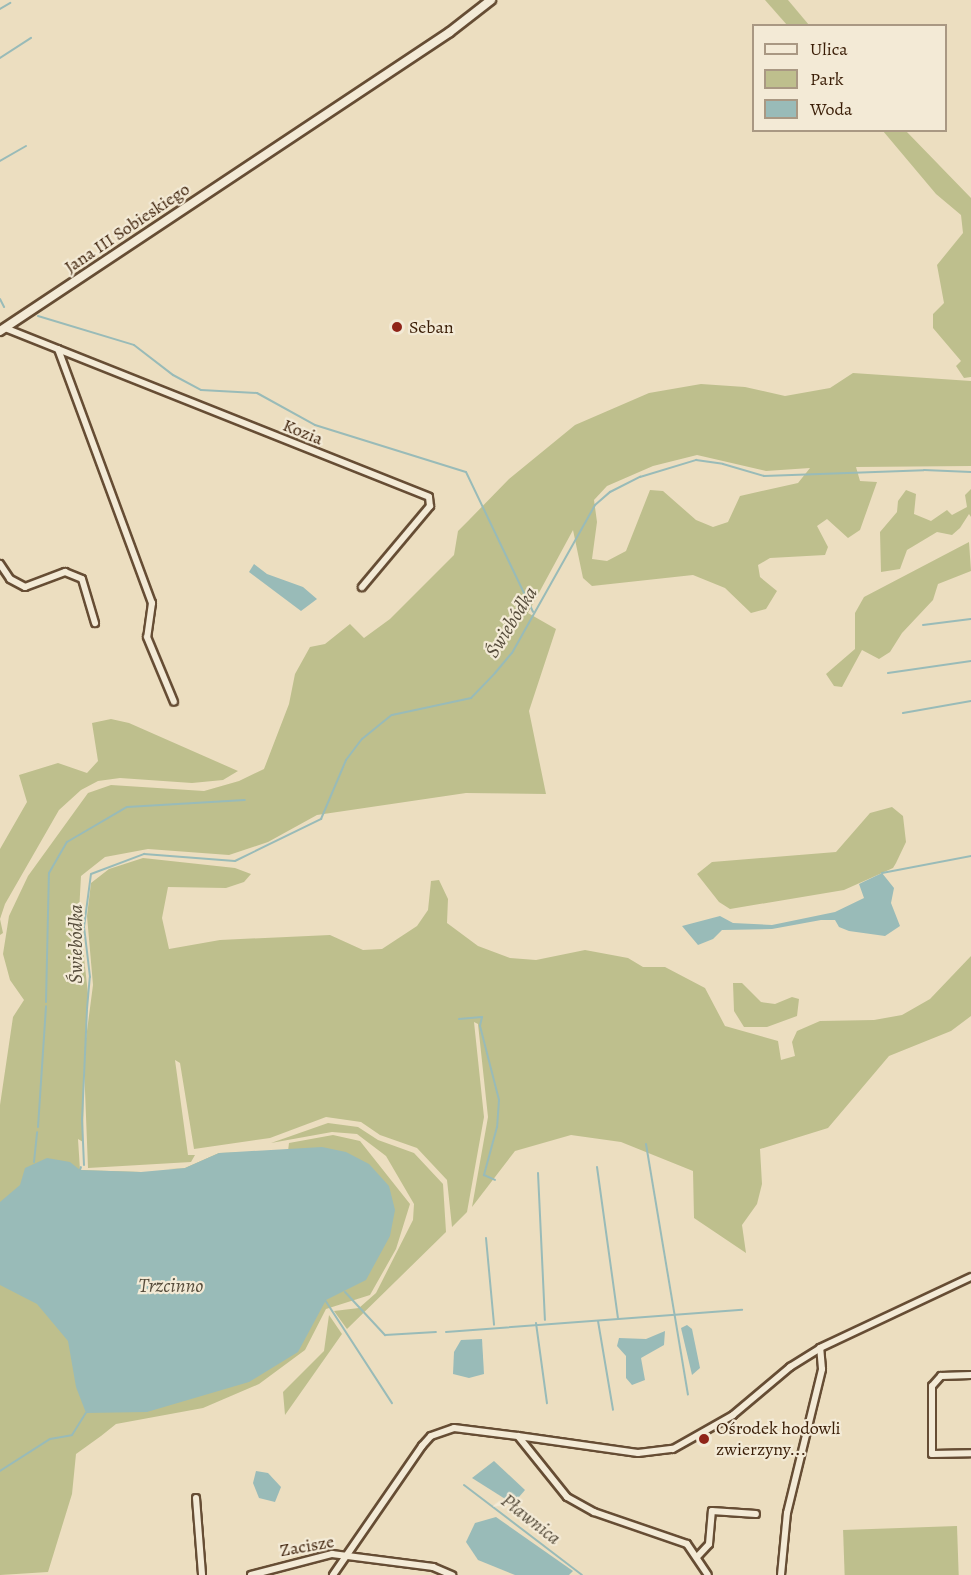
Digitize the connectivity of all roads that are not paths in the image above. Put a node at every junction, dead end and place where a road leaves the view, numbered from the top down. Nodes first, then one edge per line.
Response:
1 (491, 0) edge
2 (2, 329) edge
3 (58, 349) junction
4 (0, 564) edge
5 (362, 587) dead end
6 (95, 623) dead end
7 (174, 702) dead end
8 (971, 1277) edge
9 (820, 1348) junction
10 (971, 1375) edge
11 (518, 1436) junction
12 (971, 1452) edge
13 (196, 1498) dead end
14 (756, 1514) dead end
15 (346, 1555) junction
16 (698, 1556) junction
17 (202, 1575) edge
18 (250, 1575) edge
19 (333, 1575) edge
20 (452, 1575) edge
21 (708, 1575) edge
22 (781, 1575) edge

1 - 2 street, Jana III Sobieskiego
2 - 3 street, Kozia
3 - 5 street, Kozia
3 - 7 street
4 - 6 street
8 - 9 street
9 - 11 street
9 - 22 street
10 - 12 street
11 - 15 street
11 - 16 street
13 - 17 street
14 - 16 street
15 - 18 street, Zacisze
15 - 19 street, Zacisze
15 - 20 street
16 - 21 street

